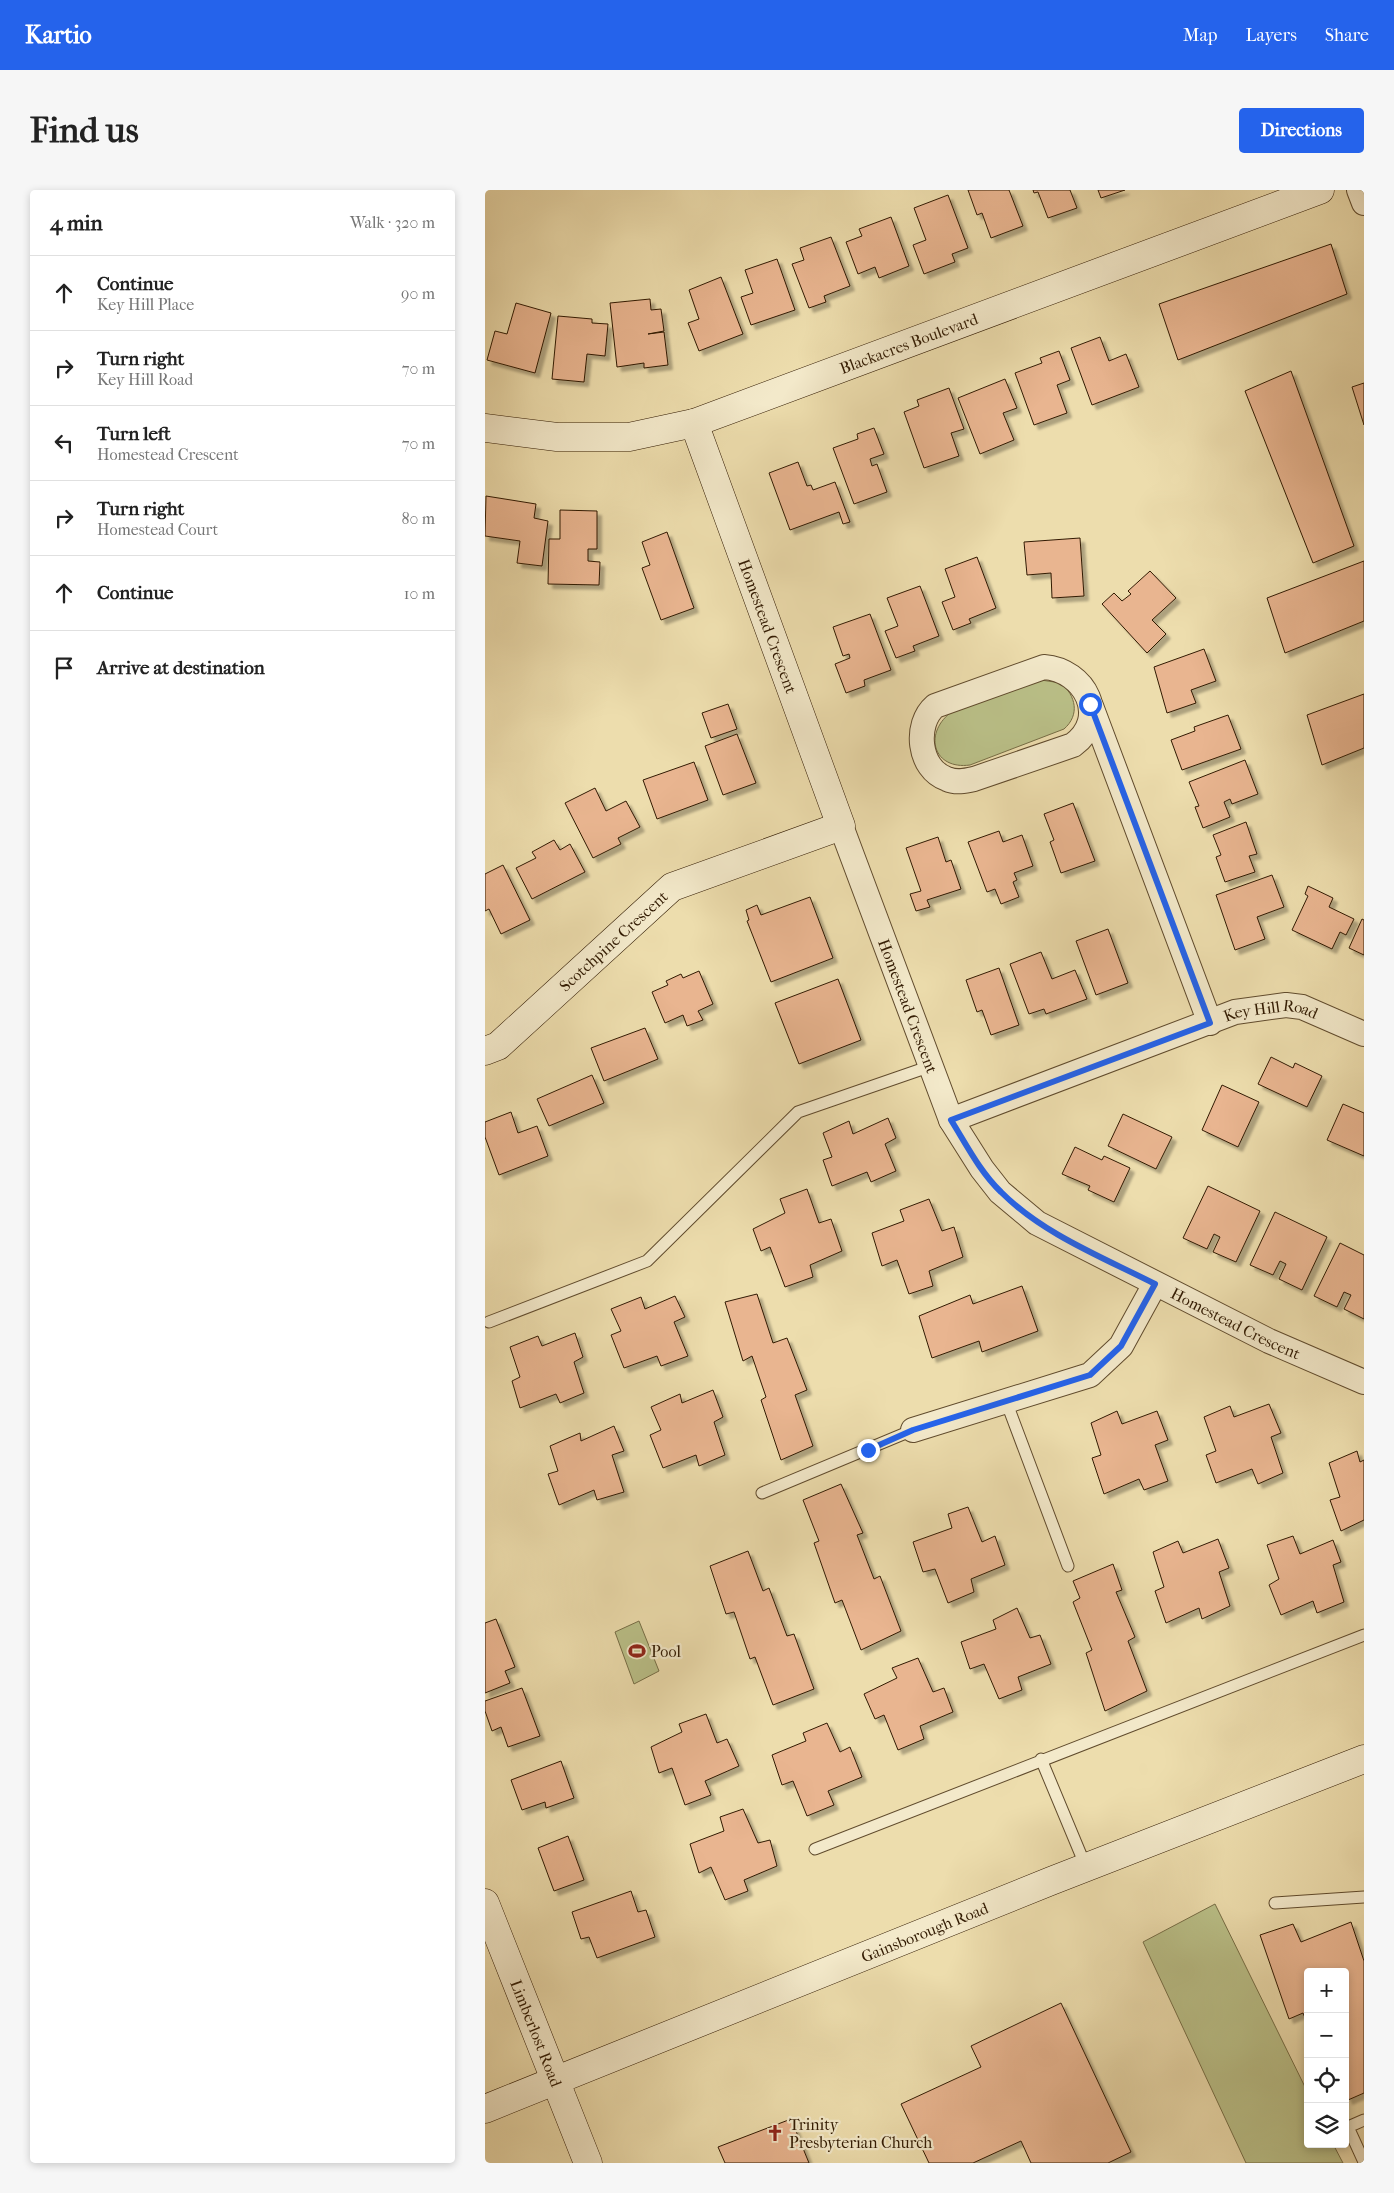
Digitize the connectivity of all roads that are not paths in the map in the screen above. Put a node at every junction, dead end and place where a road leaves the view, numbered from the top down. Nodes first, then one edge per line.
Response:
1 (1320, 190) edge
2 (1359, 190) edge
3 (1364, 202) edge
4 (694, 423) junction
5 (485, 428) edge
6 (1090, 704) junction
7 (841, 826) junction
8 (1210, 1023) junction
9 (1364, 1034) edge
10 (485, 1051) edge
11 (931, 1066) junction
12 (951, 1120) junction
13 (1155, 1284) junction
14 (489, 1322) dead end
15 (1364, 1382) edge
16 (1006, 1401) junction
17 (913, 1430) joint
18 (761, 1493) dead end
19 (1068, 1566) dead end
20 (1364, 1635) edge
21 (1041, 1759) junction
22 (1364, 1759) edge
23 (815, 1849) dead end
24 (1087, 1869) junction
25 (1364, 1897) edge
26 (485, 1903) edge
27 (1275, 1903) dead end
28 (556, 2081) junction
29 (485, 2109) edge
30 (1364, 2120) edge
31 (1364, 2162) edge
32 (588, 2163) edge

1 - 4 street, Blackacres Boulevard
2 - 3 street
4 - 5 street, Blackacres Boulevard
4 - 7 street, Homestead Crescent
6 - 6 street
6 - 8 street
7 - 10 street, Scotchpine Crescent
7 - 11 street, Homestead Crescent
8 - 9 street, Key Hill Road
8 - 12 street, Key Hill Road
11 - 12 street, Homestead Crescent
11 - 14 lane
12 - 13 street, Homestead Crescent
13 - 15 street, Homestead Crescent
13 - 16 street
16 - 17 street
16 - 19 lane
17 - 18 lane
20 - 21 lane
21 - 23 lane
21 - 24 lane
22 - 24 street, Gainsborough Road
24 - 28 street, Gainsborough Road
25 - 27 lane
26 - 28 street, Limberlost Road
28 - 29 street, Gainsborough Road
28 - 32 street, Limberlost Road
30 - 31 lane

